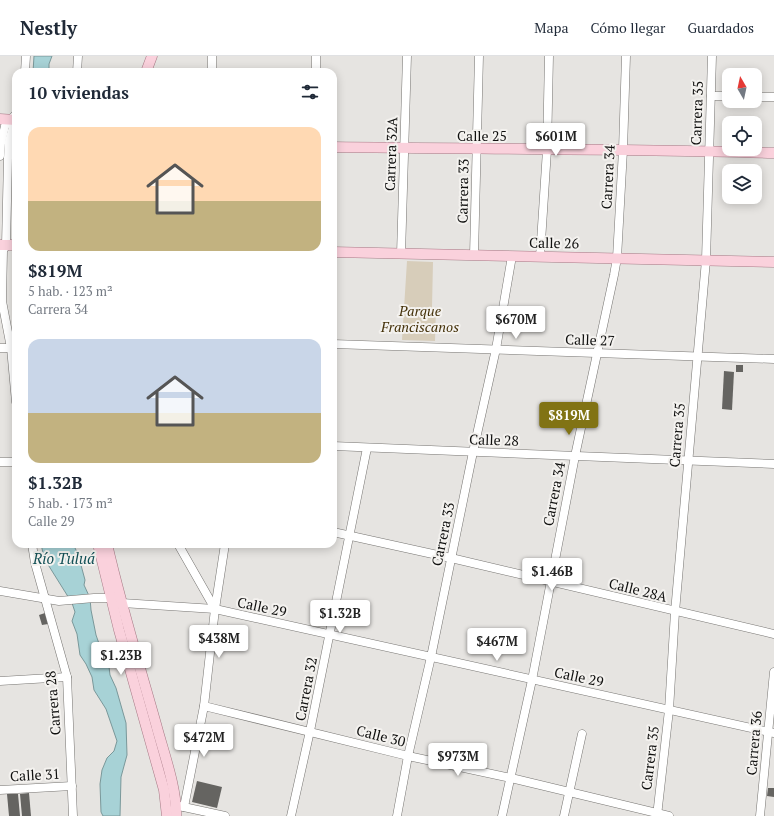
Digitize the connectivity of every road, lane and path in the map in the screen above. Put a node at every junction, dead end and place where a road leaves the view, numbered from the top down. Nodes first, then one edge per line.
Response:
1 (26, 56) edge
2 (78, 56) edge
3 (152, 56) edge
4 (212, 56) edge
5 (316, 56) edge
6 (407, 56) edge
7 (479, 56) edge
8 (549, 56) edge
9 (626, 56) edge
10 (712, 56) edge
11 (25, 68) edge
12 (77, 68) edge
13 (148, 68) edge
14 (212, 68) edge
15 (316, 68) edge
16 (711, 96) junction
17 (722, 96) edge
18 (762, 97) edge
19 (774, 97) edge
20 (12, 118) edge
21 (0, 119) edge
22 (12, 120) edge
23 (12, 131) edge
24 (337, 148) edge
25 (404, 148) junction
26 (477, 150) junction
27 (547, 150) junction
28 (623, 150) junction
29 (709, 151) junction
30 (774, 152) edge
31 (0, 156) edge
32 (4, 246) edge
33 (337, 252) edge
34 (401, 254) junction
35 (474, 255) junction
36 (512, 256) junction
37 (540, 257) junction
38 (617, 258) junction
39 (706, 260) junction
40 (774, 262) edge
41 (12, 344) edge
42 (337, 344) edge
43 (0, 348) edge
44 (12, 348) edge
45 (496, 350) junction
46 (597, 353) junction
47 (698, 356) junction
48 (774, 359) edge
49 (337, 446) edge
50 (367, 448) junction
51 (473, 452) junction
52 (575, 456) junction
53 (688, 461) junction
54 (0, 462) edge
55 (12, 462) edge
56 (774, 464) edge
57 (337, 533) edge
58 (350, 536) junction
59 (33, 548) edge
60 (99, 548) edge
61 (108, 548) edge
62 (180, 548) edge
63 (224, 548) edge
64 (451, 558) junction
65 (551, 581) junction
66 (0, 591) edge
67 (45, 598) junction
68 (112, 598) junction
69 (122, 604) junction
70 (215, 610) junction
71 (675, 612) junction
72 (774, 634) edge
73 (330, 635) junction
74 (431, 657) junction
75 (774, 672) edge
76 (67, 677) junction
77 (532, 680) junction
78 (0, 681) edge
79 (204, 706) junction
80 (669, 710) junction
81 (310, 731) junction
82 (771, 732) edge
83 (582, 734) dead end
84 (408, 756) junction
85 (511, 778) junction
86 (72, 786) junction
87 (0, 790) edge
88 (570, 792) junction
89 (175, 805) junction
90 (657, 815) edge
91 (73, 816) edge
92 (167, 816) edge
93 (176, 816) edge
94 (225, 816) edge
95 (291, 816) edge
96 (397, 816) edge
97 (502, 816) edge
98 (564, 816) edge
99 (669, 816) edge
100 (760, 816) edge

1 - 11 street
2 - 12 street
3 - 13 main road
4 - 14 street
5 - 15 street
6 - 25 street, Carrera 32A
7 - 26 street, Carrera 33
8 - 27 street
9 - 28 street, Carrera 34
10 - 16 street, Carrera 35
16 - 17 street
16 - 29 street, Carrera 35
18 - 19 street
20 - 21 main road
22 - 31 street
23 - 32 street
24 - 25 main road, Calle 25
25 - 26 main road, Calle 25
25 - 34 street, Carrera 32A
26 - 27 main road, Calle 25
26 - 35 street, Carrera 33
27 - 28 main road, Calle 25
27 - 37 street
28 - 29 main road, Calle 25
28 - 38 street, Carrera 34
29 - 30 main road, Calle 25
29 - 39 street, Carrera 35
32 - 41 street
33 - 34 main road, Calle 26
34 - 35 main road, Calle 26
35 - 36 main road, Calle 26
36 - 37 main road, Calle 26
36 - 45 street, Carrera 33
37 - 38 main road, Calle 26
38 - 39 main road, Calle 26
38 - 46 street, Carrera 34
39 - 40 main road, Calle 26
39 - 47 street, Carrera 35
42 - 45 street, Calle 27
43 - 44 street
45 - 46 street, Calle 27
45 - 51 street, Carrera 33
46 - 47 street, Calle 27
46 - 52 street, Carrera 34
47 - 48 street, Calle 27
47 - 53 street, Carrera 35
49 - 50 street, Calle 28
50 - 51 street, Calle 28
50 - 58 street, Carrera 32
51 - 52 street, Calle 28
51 - 64 street, Carrera 33
52 - 53 street, Calle 28
52 - 65 street, Carrera 34
53 - 56 street, Calle 28
53 - 71 street, Carrera 35
54 - 55 street
57 - 58 street, Calle 28A
58 - 64 street, Calle 28A
58 - 73 street, Carrera 32
59 - 67 street, Carrera 28
60 - 68 main road
61 - 69 main road
62 - 70 street
63 - 70 street
64 - 65 street, Calle 28A
64 - 74 street, Carrera 33
65 - 71 street, Calle 28A
65 - 77 street, Carrera 34
66 - 67 street
67 - 68 street
67 - 76 street, Carrera 28
68 - 69 street, Calle 29
68 - 89 main road
69 - 70 street, Calle 29
69 - 89 main road
70 - 73 street, Calle 29
70 - 79 street
71 - 72 street, Calle 28A
71 - 80 street, Carrera 35
73 - 74 street, Calle 29
73 - 81 street, Carrera 32
74 - 77 street, Calle 29
74 - 84 street, Carrera 33
75 - 82 street, Carrera 36
76 - 78 street
76 - 86 street, Carrera 28
77 - 80 street, Calle 29
77 - 85 street, Carrera 34
79 - 81 street, Calle 30
79 - 89 street
80 - 82 street, Calle 29
80 - 90 street, Carrera 35
81 - 84 street, Calle 30
81 - 95 street, Carrera 32
82 - 100 street, Carrera 36
83 - 88 street
84 - 85 street, Calle 30
84 - 96 street, Carrera 33
85 - 88 street, Calle 30
85 - 97 street, Carrera 34
86 - 87 street, Calle 31
86 - 91 street, Carrera 28
88 - 90 street, Calle 30
88 - 98 street
89 - 92 main road
89 - 93 main road
89 - 94 street
90 - 99 street, Calle 30

